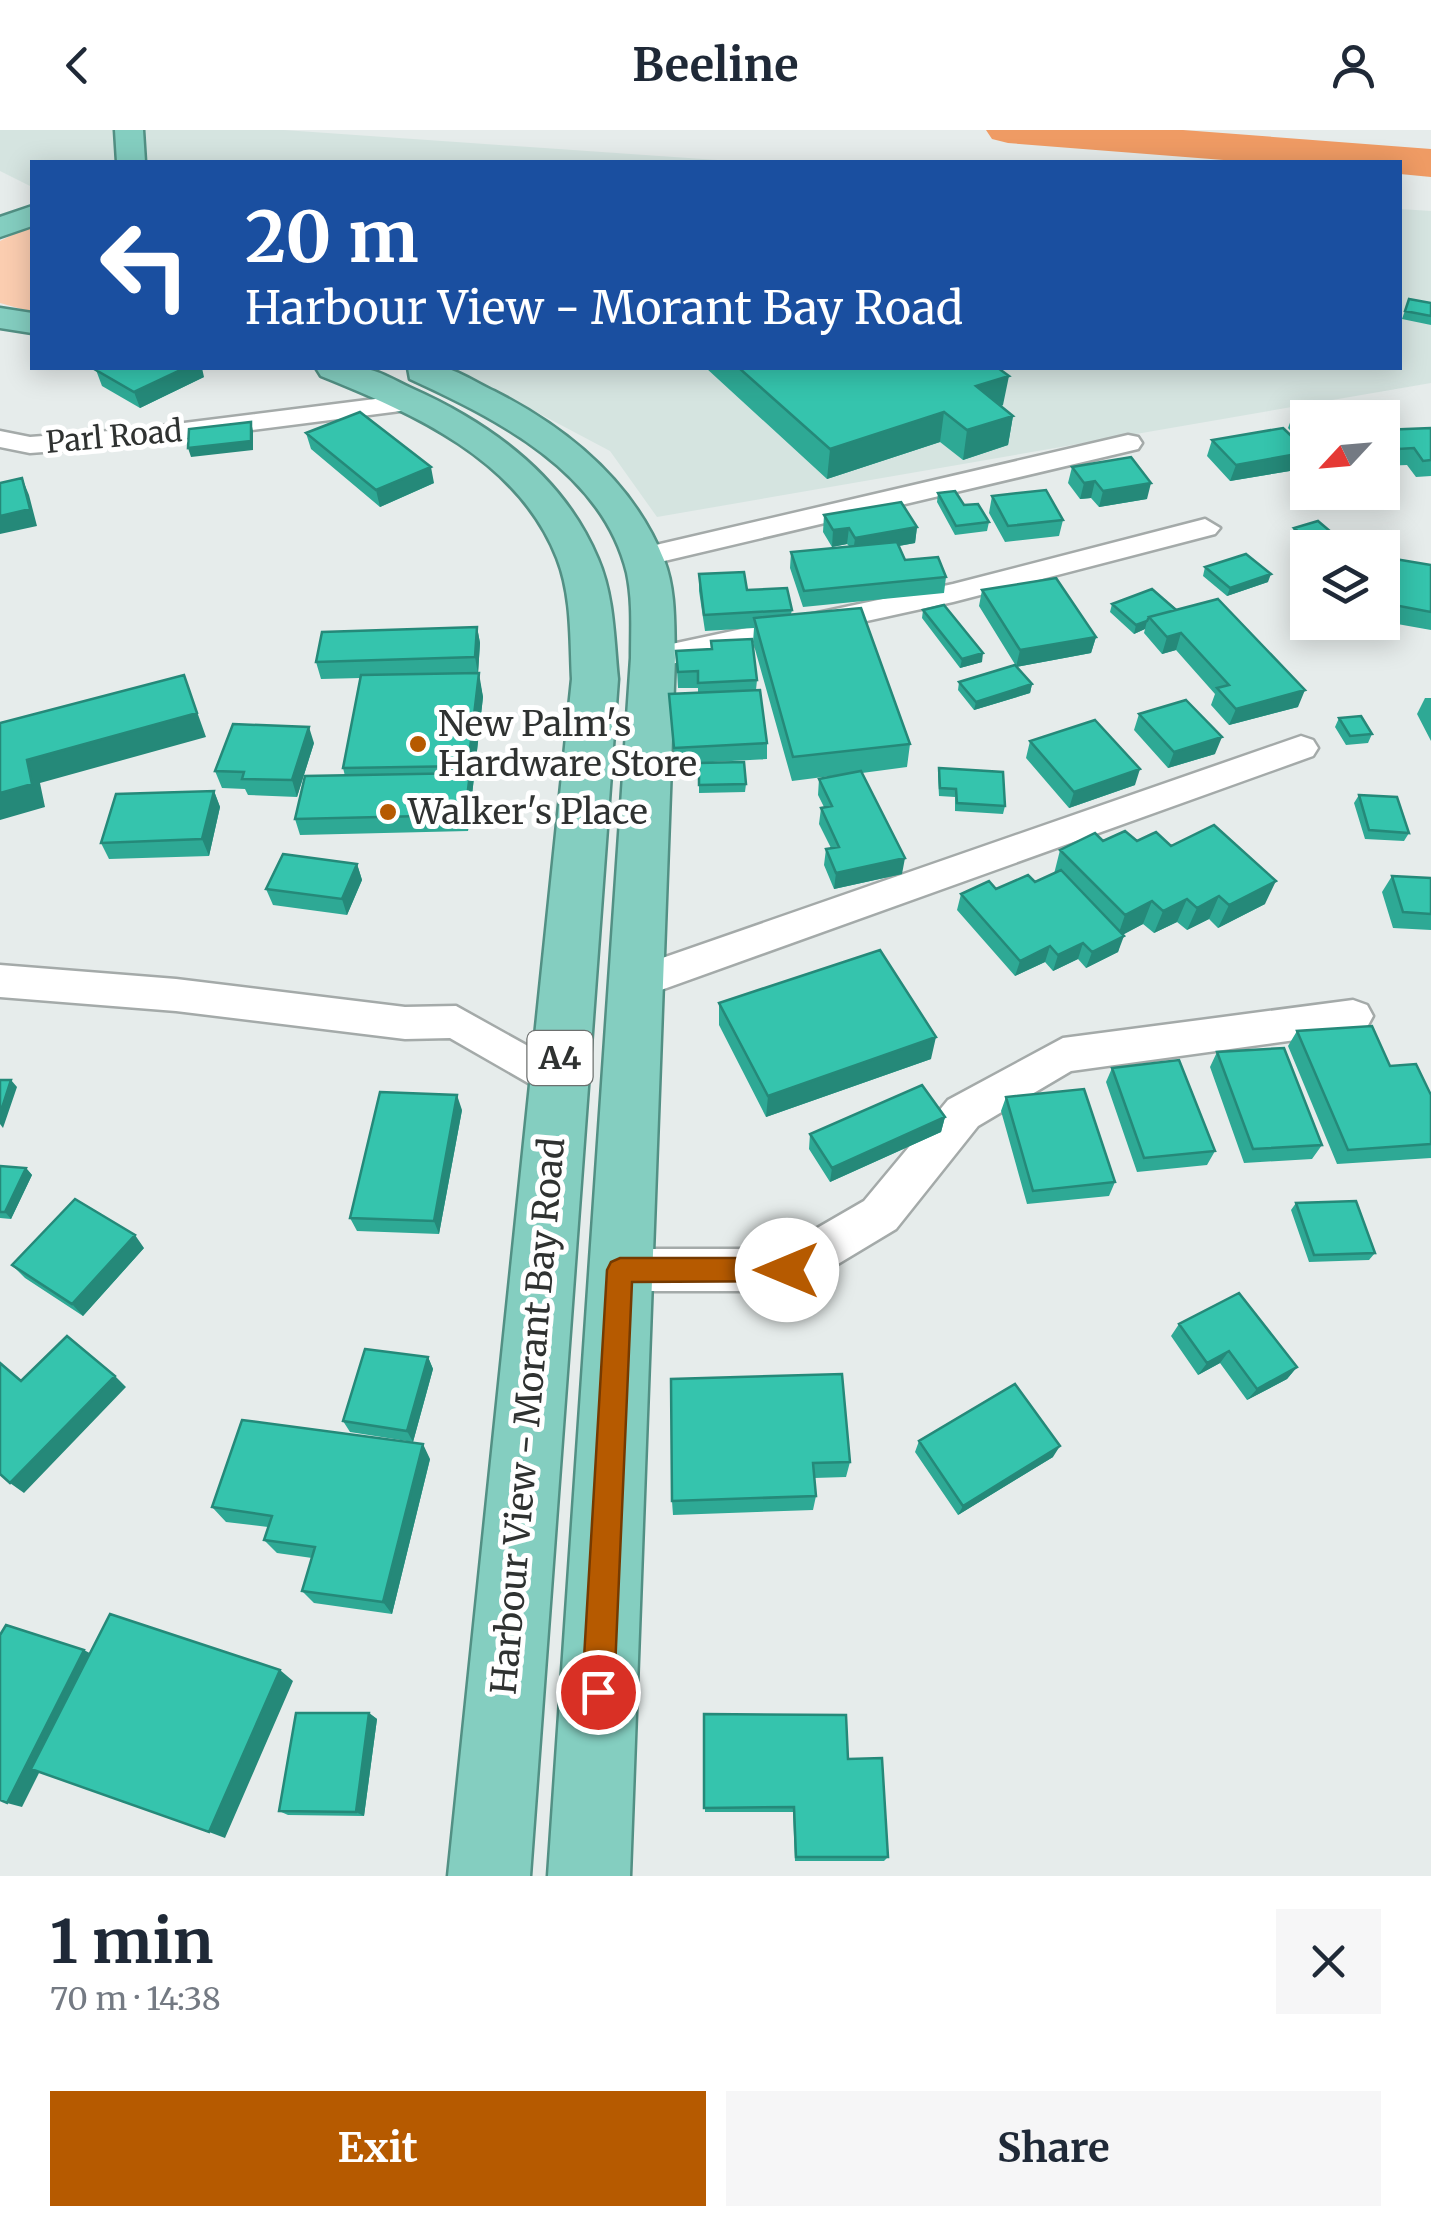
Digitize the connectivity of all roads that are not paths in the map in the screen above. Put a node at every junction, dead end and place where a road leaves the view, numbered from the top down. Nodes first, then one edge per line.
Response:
1 (129, 130) edge
2 (131, 160) edge
3 (30, 215) edge
4 (0, 228) edge
5 (0, 318) edge
6 (30, 323) edge
7 (343, 370) edge
8 (412, 385) edge
9 (0, 439) edge
10 (1128, 443) dead end
11 (1205, 528) dead end
12 (643, 556) junction
13 (653, 658) junction
14 (1301, 748) dead end
15 (0, 981) edge
16 (636, 983) junction
17 (1354, 1016) dead end
18 (558, 1083) junction
19 (620, 1270) junction
20 (489, 1876) edge
21 (589, 1876) edge

1 - 2 highway
3 - 4 highway
5 - 6 highway
7 - 8 highway, Harbour View - Morant Bay Road / A4
8 - 9 street, Parl Road
8 - 12 highway, Harbour View - Morant Bay Road / A4
8 - 18 highway, Harbour View - Morant Bay Road / A4
10 - 12 street
11 - 13 street
12 - 13 highway, Harbour View - Morant Bay Road / A4
13 - 16 highway, Harbour View - Morant Bay Road / A4
14 - 16 street
15 - 18 street
16 - 19 highway, Harbour View - Morant Bay Road / A4
17 - 19 street
18 - 20 highway, Harbour View - Morant Bay Road / A4
19 - 21 highway, Harbour View - Morant Bay Road / A4

